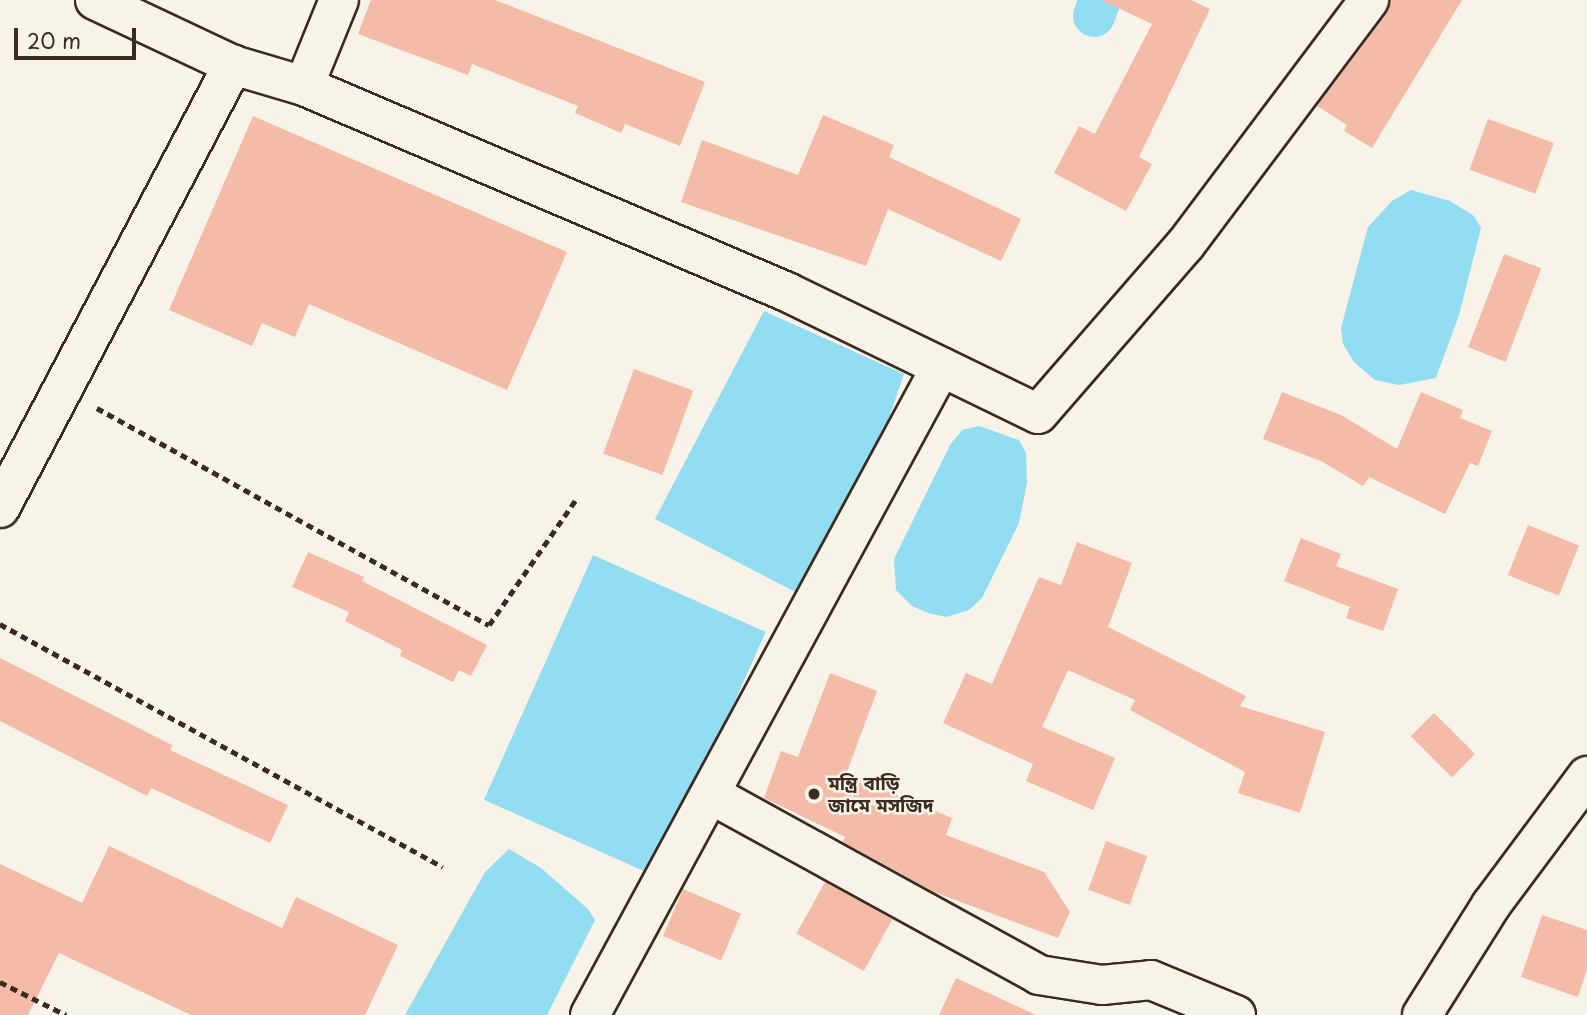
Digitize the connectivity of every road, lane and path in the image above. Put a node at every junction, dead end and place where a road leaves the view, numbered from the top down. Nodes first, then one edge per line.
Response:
1 (95, 0) edge
2 (339, 0) edge
3 (1369, 0) edge
4 (233, 65) junction
5 (304, 86) junction
6 (941, 367) junction
7 (63, 389) junction
8 (577, 498) dead end
9 (0, 508) edge
10 (0, 624) edge
11 (1587, 776) edge
12 (712, 795) junction
13 (443, 867) dead end
14 (0, 982) edge
15 (66, 1015) edge
16 (590, 1015) edge
17 (1236, 1015) edge
18 (1422, 1015) edge

1 - 4 street
2 - 5 street
3 - 6 street
4 - 5 street
4 - 7 street
5 - 6 street
6 - 12 street
7 - 8 path
7 - 9 street
10 - 13 path
11 - 18 street
12 - 16 street
12 - 17 street
14 - 15 path

